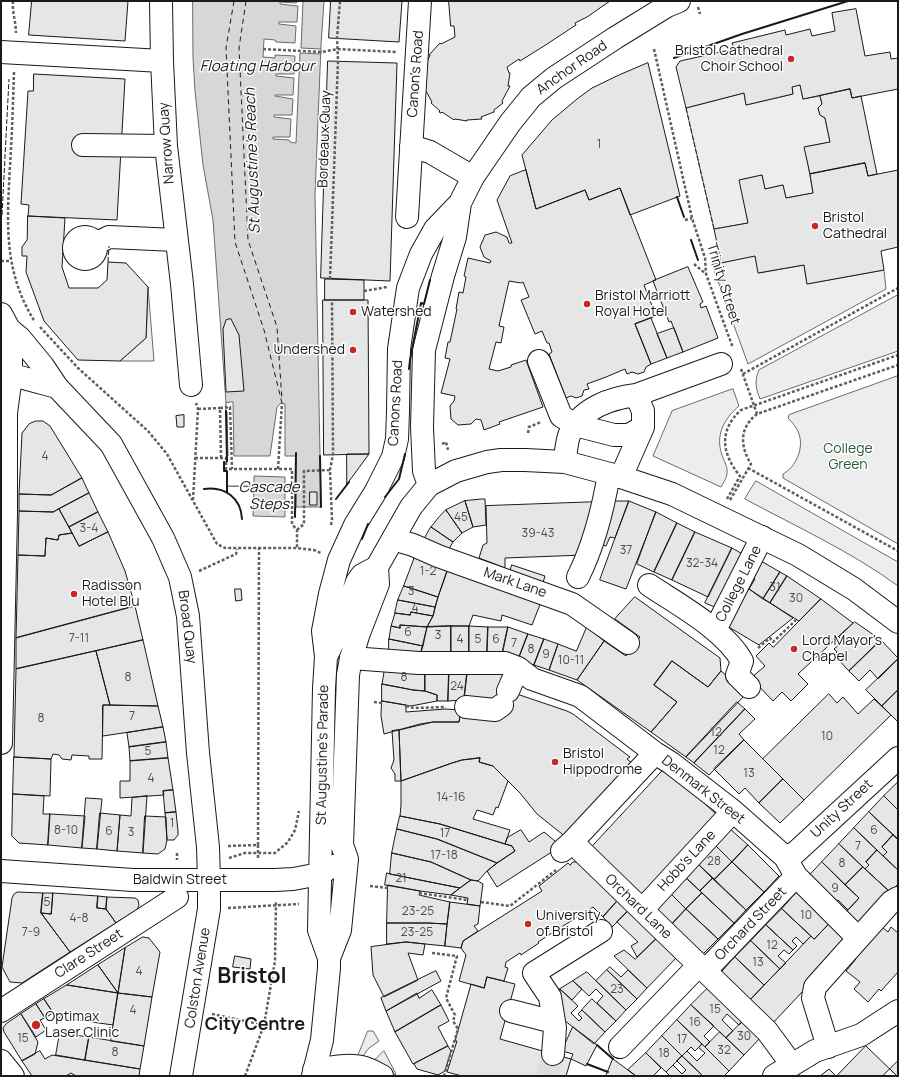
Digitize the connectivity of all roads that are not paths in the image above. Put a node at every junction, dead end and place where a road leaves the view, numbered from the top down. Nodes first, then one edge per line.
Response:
1 (161, 1) edge
2 (420, 1) edge
3 (679, 1) edge
4 (1, 52) edge
5 (162, 61) junction
6 (83, 145) dead end
7 (166, 146) junction
8 (411, 146) junction
9 (473, 177) junction
10 (460, 202) junction
11 (407, 217) dead end
12 (176, 240) junction
13 (95, 244) dead end
14 (5, 322) edge
15 (731, 360) road end
16 (539, 361) dead end
17 (6, 374) edge
18 (191, 385) road end
19 (56, 388) junction
20 (636, 395) junction
21 (576, 424) junction
22 (643, 426) junction
23 (565, 462) junction
24 (615, 476) junction
25 (429, 485) junction
26 (762, 537) junction
27 (393, 538) junction
28 (377, 567) junction
29 (578, 577) dead end
30 (649, 585) dead end
31 (898, 622) edge
32 (715, 630) junction
33 (628, 643) dead end
34 (326, 656) junction
35 (350, 666) junction
36 (518, 668) junction
37 (749, 687) dead end
38 (466, 707) road end
39 (1, 736) edge
40 (1, 743) edge
41 (655, 753) junction
42 (898, 758) edge
43 (733, 812) junction
44 (342, 845) junction
45 (785, 857) junction
46 (1, 871) edge
47 (320, 874) junction
48 (796, 876) junction
49 (209, 880) junction
50 (177, 897) dead end
51 (898, 898) edge
52 (642, 910) junction
53 (601, 932) dead end
54 (858, 938) junction
55 (329, 958) junction
56 (702, 968) junction
57 (1, 1011) edge
58 (511, 1011) dead end
59 (898, 1011) edge
60 (554, 1022) junction
61 (620, 1047) dead end
62 (828, 1047) junction
63 (553, 1054) tunnel mouth
64 (1, 1061) edge
65 (792, 1065) junction
66 (314, 1073) edge
67 (13, 1076) edge
68 (181, 1076) edge
69 (382, 1076) edge
70 (774, 1076) edge

1 - 5 street, Narrow Quay
2 - 8 street, Canon's Road
3 - 9 street, Anchor Road
4 - 5 street
5 - 7 street, Narrow Quay
6 - 7 street
7 - 12 street, Narrow Quay
8 - 9 street
8 - 11 street, Canon's Road
9 - 10 street, Canons Road
10 - 25 street
10 - 34 street, Canons Road
12 - 13 street
12 - 18 street, Narrow Quay
14 - 17 street
14 - 19 street, Broad Quay
15 - 20 street
16 - 21 street
17 - 19 street
17 - 39 street
19 - 49 street, Broad Quay
20 - 21 street
20 - 22 street
21 - 22 street
21 - 23 street
22 - 24 street
23 - 24 street
23 - 25 street
24 - 26 street
24 - 29 street
25 - 27 street
26 - 31 street
26 - 32 street, College Lane
27 - 28 street, St Augustine's Parade
27 - 33 street, Mark Lane
28 - 34 street, St Augustine's Parade
28 - 35 street, St Augustine's Parade
30 - 32 street
32 - 37 street
34 - 47 street, St Augustine's Parade
35 - 36 street, Denmark Street
35 - 44 street, St Augustine's Parade
36 - 38 street
36 - 41 street, Denmark Street
39 - 40 street
41 - 43 street, Denmark Street
41 - 52 street, Orchard Lane
42 - 45 street, Unity Street
43 - 45 street, Denmark Street
43 - 52 street, Hobb's Lane
44 - 47 street, Baldwin Street
44 - 55 street, St Augustine's Parade
45 - 48 street, Denmark Street
46 - 49 street, Baldwin Street
47 - 49 street, Baldwin Street
47 - 55 street, St Augustine's Parade
48 - 54 street, Denmark Street
48 - 56 street, Orchard Street
49 - 68 street, Colston Avenue
50 - 57 street, Clare Street
51 - 54 street
52 - 56 street, Orchard Lane
53 - 60 street
54 - 62 street
55 - 66 street, St Augustine's Parade
56 - 61 street, Orchard Street
56 - 65 street, Orchard Lane
58 - 60 street
59 - 62 street
60 - 63 street
62 - 65 street
64 - 67 street
65 - 70 street
66 - 69 street

